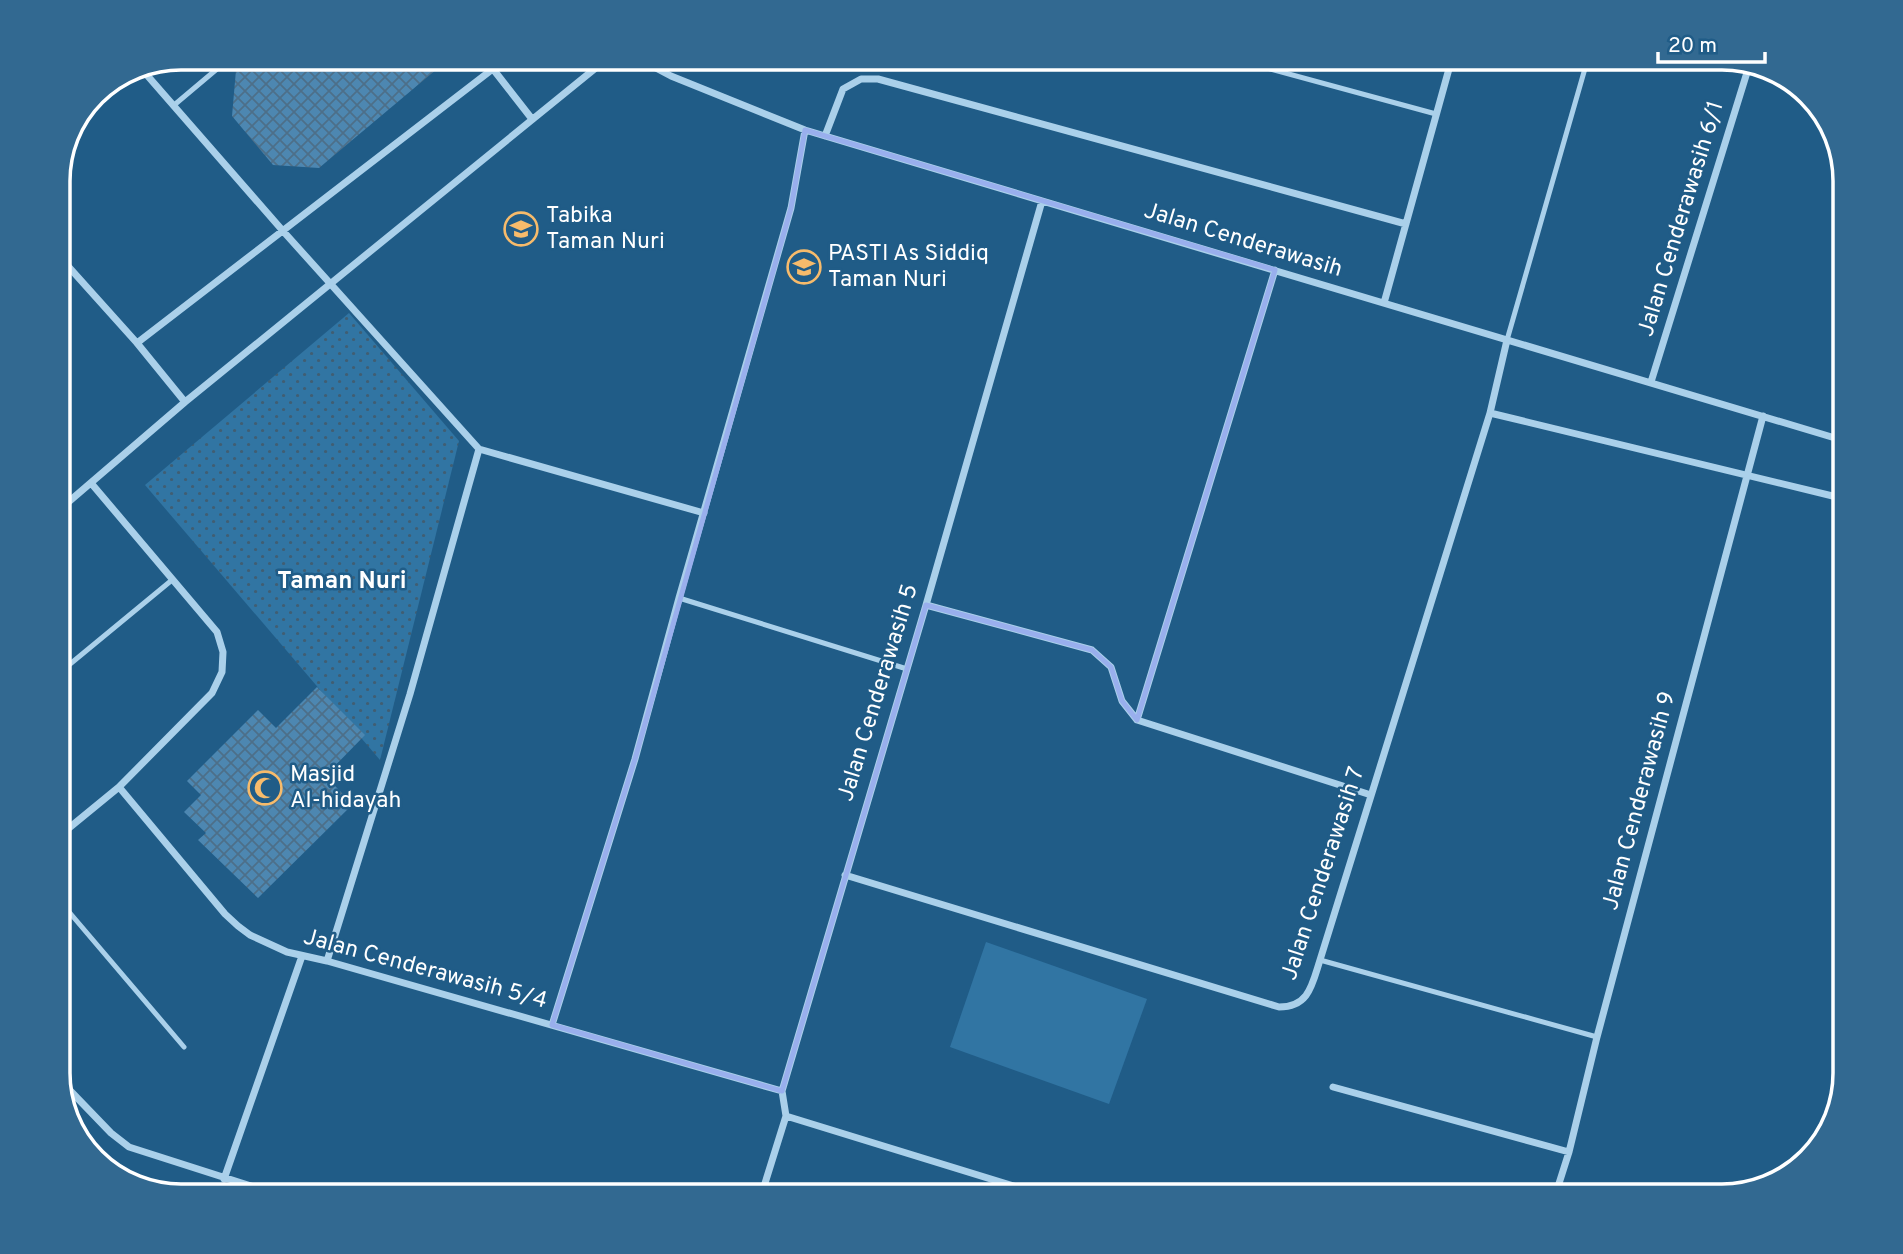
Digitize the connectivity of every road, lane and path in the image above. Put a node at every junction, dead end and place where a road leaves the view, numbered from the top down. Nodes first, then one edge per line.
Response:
1 (216, 70) edge
2 (492, 70) edge
3 (494, 70) edge
4 (593, 70) edge
5 (660, 70) edge
6 (1274, 70) edge
7 (1449, 70) edge
8 (1585, 70) edge
9 (1747, 73) edge
10 (147, 76) edge
11 (173, 106) junction
12 (1436, 114) junction
13 (532, 119) junction
14 (805, 130) junction
15 (825, 136) junction
16 (1042, 201) junction
17 (1406, 224) junction
18 (284, 231) junction
19 (70, 268) edge
20 (1275, 270) junction
21 (331, 283) junction
22 (1384, 303) junction
23 (1507, 340) junction
24 (137, 343) junction
25 (1651, 382) junction
26 (185, 402) junction
27 (1490, 413) junction
28 (1763, 416) junction
29 (1833, 437) edge
30 (479, 449) junction
31 (1748, 475) junction
32 (91, 483) junction
33 (1833, 496) edge
34 (70, 501) edge
35 (704, 513) junction
36 (172, 580) junction
37 (679, 598) junction
38 (926, 605) junction
39 (70, 664) edge
40 (907, 669) junction
41 (1137, 720) junction
42 (119, 787) junction
43 (1371, 794) junction
44 (70, 827) edge
45 (845, 875) junction
46 (70, 913) edge
47 (302, 956) junction
48 (1320, 960) junction
49 (327, 961) junction
50 (552, 1026) junction
51 (1597, 1037) junction
52 (184, 1047) dead end
53 (1333, 1087) dead end
54 (782, 1091) junction
55 (72, 1093) edge
56 (786, 1116) junction
57 (1569, 1152) junction
58 (224, 1179) junction
59 (241, 1184) edge
60 (765, 1184) edge
61 (1007, 1184) edge
62 (1559, 1184) edge

1 - 11 lane
2 - 18 street
3 - 13 street
4 - 13 street
5 - 14 street, Jalan Cenderawasih
6 - 12 lane
7 - 12 street
8 - 23 lane
9 - 25 street, Jalan Cenderawasih 6/1
10 - 11 street
11 - 18 street
12 - 17 street
13 - 21 street
14 - 15 street, Jalan Cenderawasih
14 - 35 street
15 - 16 street, Jalan Cenderawasih
15 - 17 street
16 - 20 street, Jalan Cenderawasih
16 - 38 street, Jalan Cenderawasih 5
17 - 22 street
18 - 21 street
18 - 24 street
19 - 24 street
20 - 22 street, Jalan Cenderawasih
20 - 41 street
21 - 26 street
21 - 30 street
22 - 23 street, Jalan Cenderawasih
23 - 25 street, Jalan Cenderawasih
23 - 27 street, Jalan Cenderawasih 7
24 - 26 street
25 - 28 street, Jalan Cenderawasih
26 - 32 street
27 - 31 street
27 - 43 street, Jalan Cenderawasih 7
28 - 29 street, Jalan Cenderawasih
28 - 31 street, Jalan Cenderawasih 9
30 - 35 street
30 - 49 street
31 - 33 street
31 - 51 street, Jalan Cenderawasih 9
32 - 34 street
32 - 36 street
35 - 37 street
36 - 39 lane
36 - 42 street
37 - 40 lane
37 - 50 street
38 - 40 street, Jalan Cenderawasih 5
38 - 41 street
40 - 45 street, Jalan Cenderawasih 5
41 - 43 street
42 - 44 street
42 - 47 street, Jalan Cenderawasih 5/4
43 - 48 street, Jalan Cenderawasih 7
45 - 48 street, Jalan Cenderawasih 7
45 - 54 street, Jalan Cenderawasih 5
46 - 52 lane
47 - 49 street, Jalan Cenderawasih 5/4
47 - 58 street
48 - 51 lane
49 - 50 street, Jalan Cenderawasih 5/4
50 - 54 street, Jalan Cenderawasih 5/4
51 - 57 street, Jalan Cenderawasih 9
53 - 57 street
54 - 56 street, Jalan Cenderawasih 5
55 - 58 street
56 - 60 street, Jalan Cenderawasih 5
56 - 61 street
57 - 62 street, Jalan Cenderawasih 9
58 - 59 street

